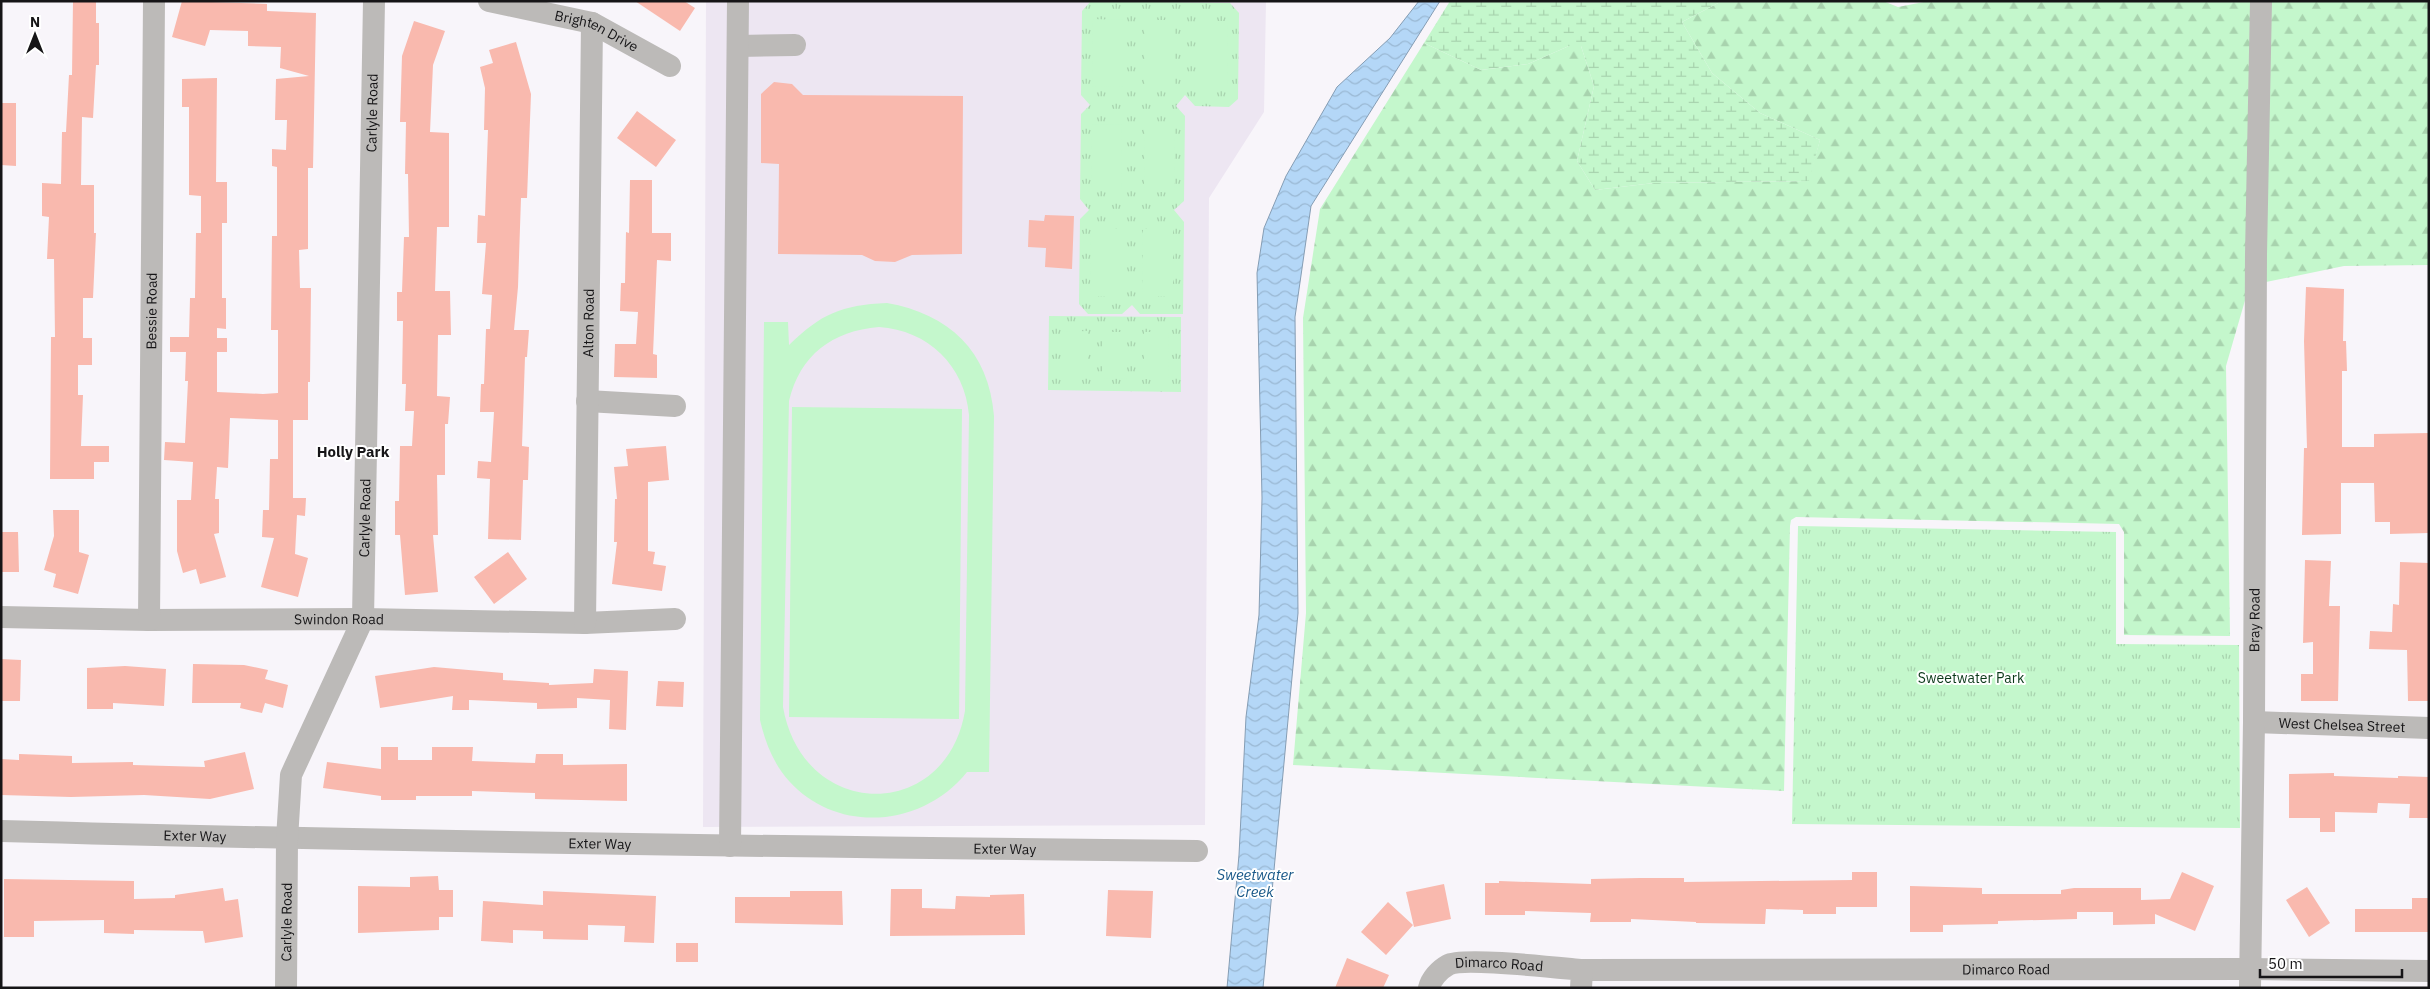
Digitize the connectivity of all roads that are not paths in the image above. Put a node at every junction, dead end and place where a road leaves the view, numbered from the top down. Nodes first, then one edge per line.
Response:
1 (154, 1) edge
2 (374, 1) edge
3 (489, 1) edge
4 (738, 1) edge
5 (2261, 1) edge
6 (592, 24) junction
7 (795, 45) dead end
8 (738, 46) junction
9 (670, 66) dead end
10 (587, 402) junction
11 (675, 406) dead end
12 (1, 617) edge
13 (363, 619) junction
14 (675, 619) dead end
15 (148, 620) junction
16 (585, 622) junction
17 (2254, 722) junction
18 (2429, 728) edge
19 (1, 831) edge
20 (287, 839) junction
21 (730, 846) junction
22 (1197, 851) dead end
23 (2429, 972) edge
24 (2250, 978) edge
25 (1581, 979) edge
26 (2020, 979) edge
27 (286, 988) edge
28 (1428, 988) edge

1 - 15 street, Bessie Road
2 - 13 street, Carlyle Road
3 - 6 street, Brighten Drive
4 - 8 street
5 - 17 street, Bray Road
6 - 9 street, Brighten Drive
6 - 10 street, Alton Road
7 - 8 street
8 - 21 street
10 - 11 street
10 - 16 street, Alton Road
12 - 15 street, Swindon Road
13 - 15 street, Swindon Road
13 - 16 street, Swindon Road
13 - 20 street, Carlyle Road
14 - 16 street, Swindon Road
17 - 18 street, West Chelsea Street
17 - 24 street, Bray Road
19 - 20 street, Exter Way
20 - 21 street, Exter Way
20 - 27 street, Carlyle Road
21 - 22 street, Exter Way
23 - 24 street, Dimarco Road
24 - 26 street, Dimarco Road
25 - 26 street, Dimarco Road
25 - 28 street, Dimarco Road

